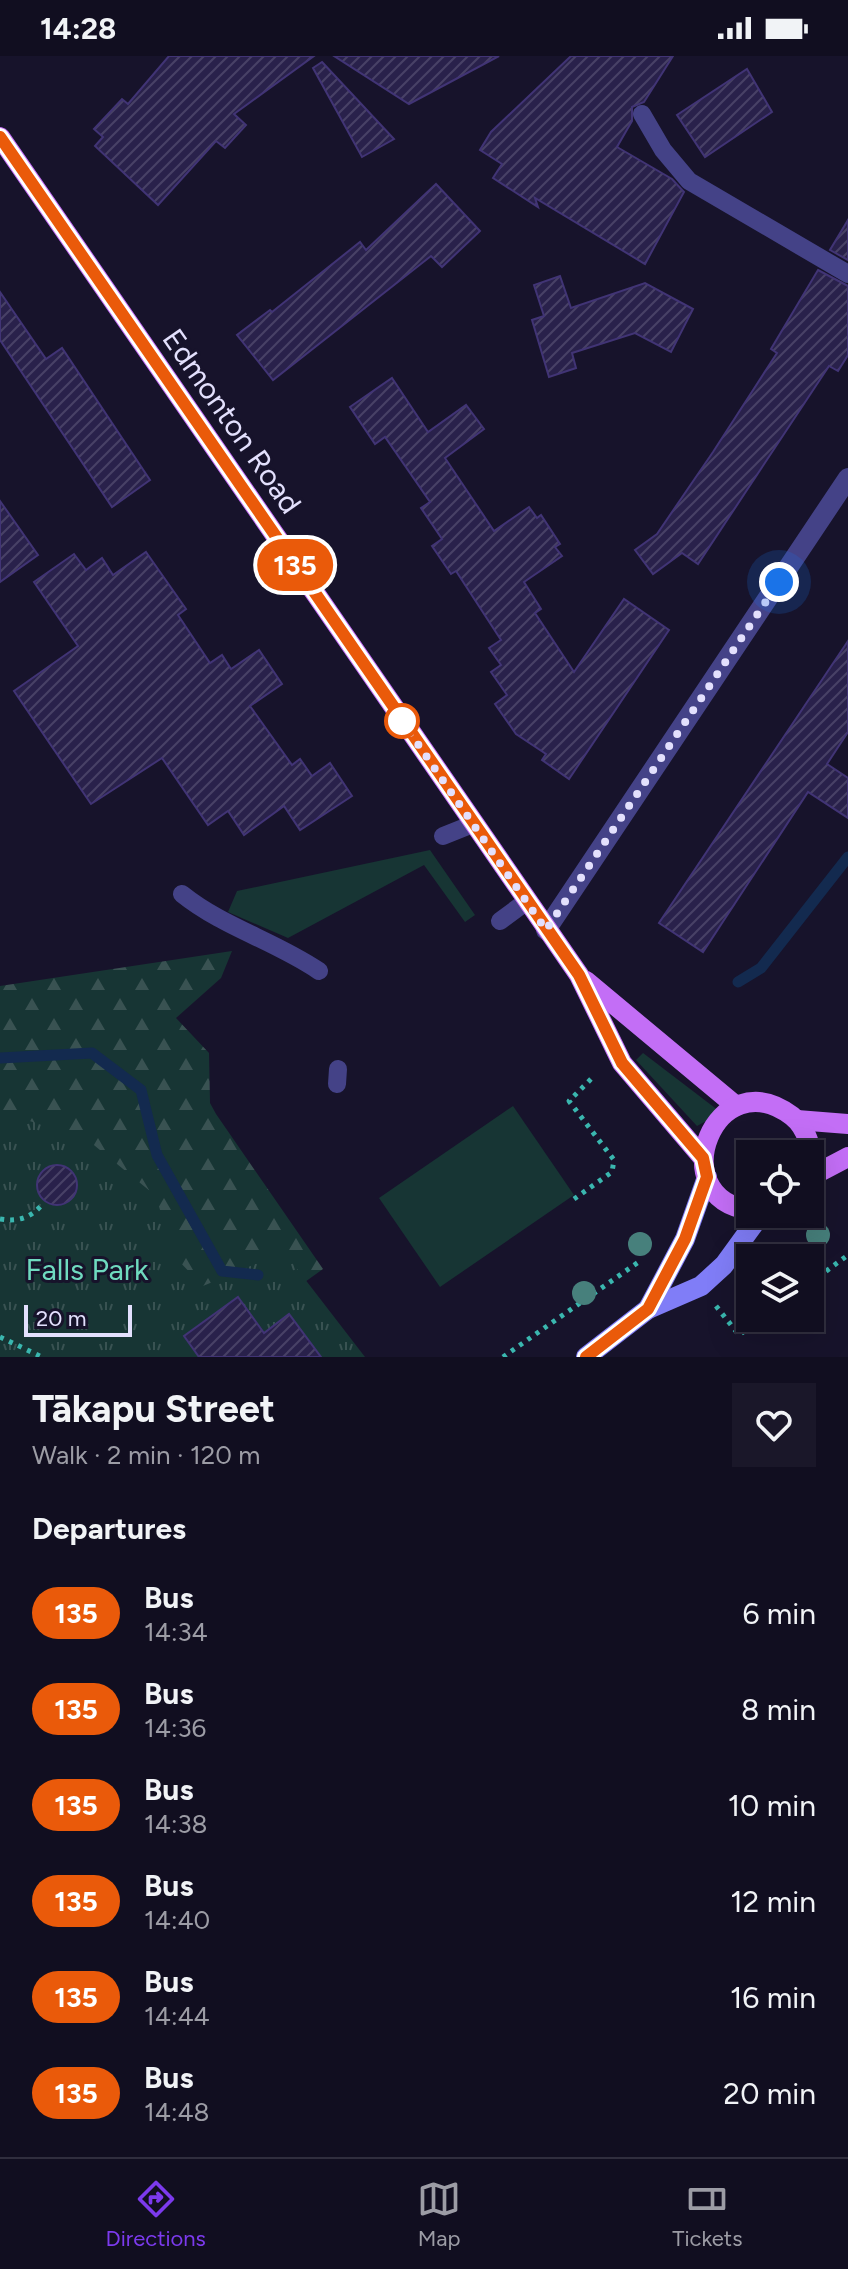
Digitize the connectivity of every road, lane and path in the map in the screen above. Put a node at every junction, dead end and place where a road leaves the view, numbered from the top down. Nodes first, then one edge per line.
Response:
1 (642, 114) dead end
2 (0, 137) edge
3 (848, 274) edge
4 (848, 478) edge
5 (473, 824) junction
6 (443, 836) dead end
7 (182, 894) dead end
8 (527, 901) junction
9 (500, 921) dead end
10 (546, 930) junction
11 (319, 971) dead end
12 (579, 975) junction
13 (591, 1079) dead end
14 (736, 1106) junction
15 (797, 1120) junction
16 (848, 1124) edge
17 (807, 1140) edge
18 (848, 1157) edge
19 (705, 1168) junction
20 (824, 1170) edge
21 (574, 1199) dead end
22 (42, 1205) dead end
23 (736, 1207) edge
24 (0, 1219) edge
25 (751, 1228) edge
26 (848, 1255) edge
27 (643, 1258) dead end
28 (824, 1273) edge
29 (712, 1301) dead end
30 (648, 1309) junction
31 (736, 1331) edge
32 (0, 1337) edge
33 (42, 1357) edge
34 (503, 1357) edge
35 (586, 1357) edge

1 - 3 lane
2 - 5 main road, Edmonton Road
4 - 10 street
5 - 6 lane
5 - 8 main road, Edmonton Road
7 - 11 lane
8 - 9 lane
8 - 10 main road, Edmonton Road
10 - 12 main road, Edmonton Road
12 - 14 main road, Edmonton Road
12 - 19 main road, Edmonton Road
13 - 21 path
14 - 15 main road
14 - 19 main road
15 - 16 main road
15 - 17 main road
18 - 20 main road
19 - 23 main road, Edmonton Road
19 - 30 main road
22 - 24 path
25 - 30 main road
26 - 28 path
27 - 34 path
29 - 31 path
30 - 35 main road
32 - 33 path

